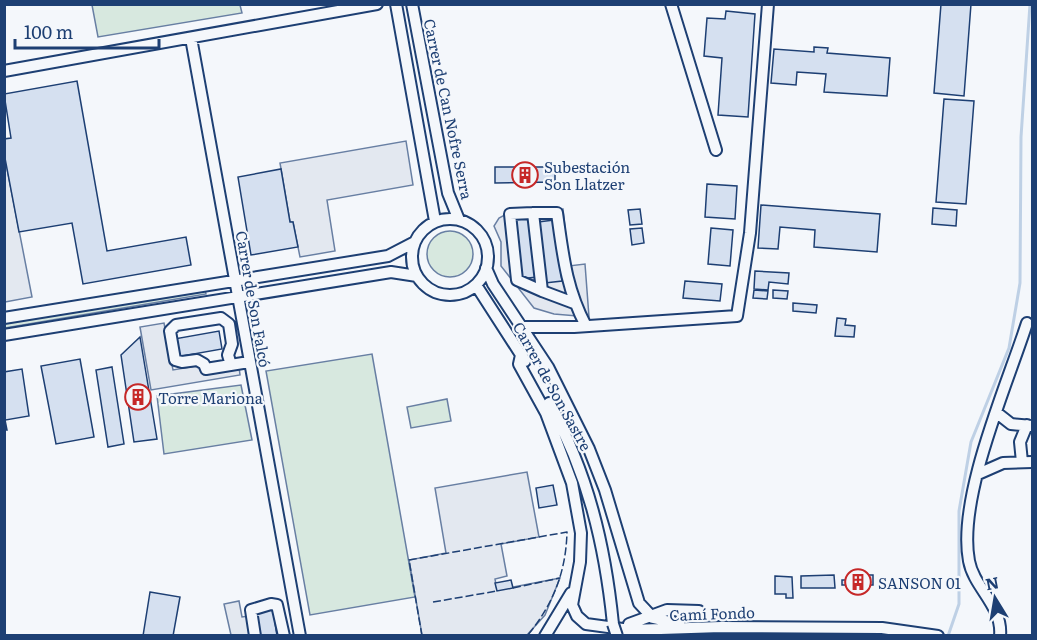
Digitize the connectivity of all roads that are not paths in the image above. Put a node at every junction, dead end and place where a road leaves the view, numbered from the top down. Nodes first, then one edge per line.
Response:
1 (377, 4) edge
2 (396, 4) edge
3 (412, 4) edge
4 (671, 4) edge
5 (768, 4) edge
6 (191, 38) junction
7 (4, 71) edge
8 (716, 150) dead end
9 (533, 213) junction
10 (459, 220) junction
11 (435, 222) junction
12 (415, 242) junction
13 (486, 268) junction
14 (417, 276) junction
15 (234, 279) junction
16 (476, 285) junction
17 (542, 291) junction
18 (237, 296) junction
19 (574, 303) junction
20 (4, 318) edge
21 (1027, 323) dead end
22 (586, 326) junction
23 (522, 327) junction
24 (4, 335) edge
25 (521, 355) junction
26 (249, 362) junction
27 (231, 365) junction
28 (997, 413) junction
29 (1030, 426) edge
30 (1027, 462) edge
31 (978, 474) junction
32 (618, 534) junction
33 (574, 588) junction
34 (639, 603) junction
35 (699, 611) dead end
36 (655, 614) junction
37 (629, 624) junction
38 (608, 626) junction
39 (721, 627) junction
40 (255, 636) edge
41 (284, 636) edge
42 (300, 636) edge
43 (545, 636) edge
44 (612, 636) edge
45 (616, 636) edge
46 (938, 636) edge
47 (1000, 636) edge

1 - 6 street
2 - 11 street, Carrer de Can Nofre Serra
3 - 10 street, Carrer de Can Nofre Serra
4 - 8 street
5 - 22 street
6 - 7 street
6 - 15 street, Carrer de Son Falcó
9 - 17 street
9 - 17 street
9 - 19 street
10 - 11 street
10 - 13 street
11 - 12 street
12 - 14 street
12 - 15 street
13 - 16 street
13 - 23 street
14 - 16 street
14 - 18 street
15 - 18 street, Carrer de Son Falcó
15 - 20 street
16 - 25 street, Carrer de Son Sastre
17 - 19 street
18 - 24 street
18 - 26 street, Carrer de Son Falcó
19 - 22 street
21 - 28 street
22 - 23 street
23 - 32 street
25 - 33 street
25 - 38 street, Carrer de Son Sastre
26 - 27 street
26 - 42 street, Carrer de Son Falcó
27 - 27 street
28 - 29 street
28 - 31 street
29 - 30 street
30 - 31 street
31 - 47 street
32 - 34 street
32 - 36 street
33 - 38 street, Camí Fondo
33 - 43 street
34 - 36 street
34 - 37 street
35 - 36 street
36 - 37 street
36 - 39 street
37 - 38 street
38 - 39 street, Camí Fondo
38 - 44 street, bridge
38 - 45 street, bridge
39 - 46 street, Camí Fondo
40 - 41 street

